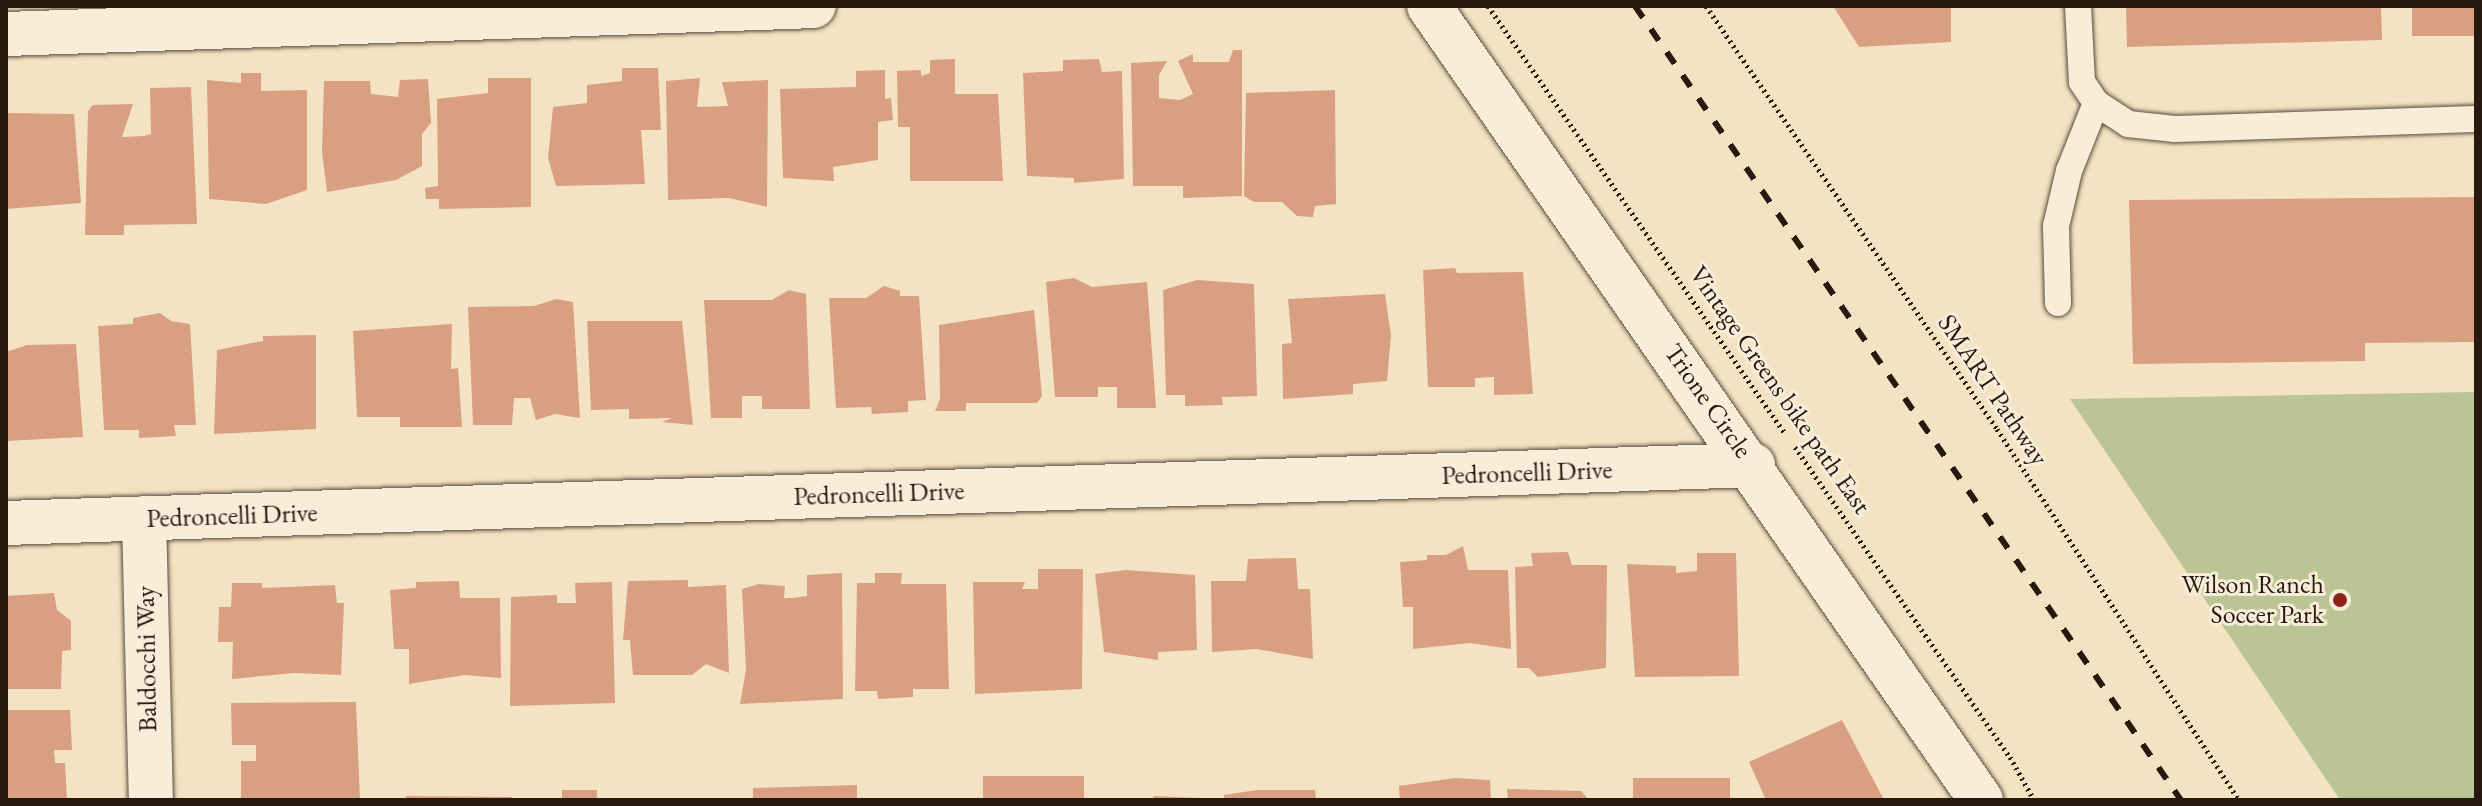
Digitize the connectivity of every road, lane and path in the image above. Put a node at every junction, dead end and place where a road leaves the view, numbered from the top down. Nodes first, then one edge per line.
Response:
1 (814, 6) edge
2 (1429, 6) edge
3 (1488, 6) edge
4 (1706, 6) edge
5 (2078, 6) edge
6 (6, 34) edge
7 (2096, 103) junction
8 (2476, 119) edge
9 (2058, 303) dead end
10 (1753, 465) junction
11 (144, 518) junction
12 (6, 523) edge
13 (151, 800) edge
14 (1981, 800) edge
15 (2034, 800) edge
16 (2239, 800) edge

1 - 6 street
2 - 10 street, Trione Circle
3 - 15 path, Vintage Greens bike path East
4 - 16 path, SMART Pathway
5 - 7 lane
7 - 8 lane
7 - 9 lane
10 - 11 street, Pedroncelli Drive
10 - 14 street, Trione Circle
11 - 12 street, Pedroncelli Drive
11 - 13 street, Baldocchi Way

